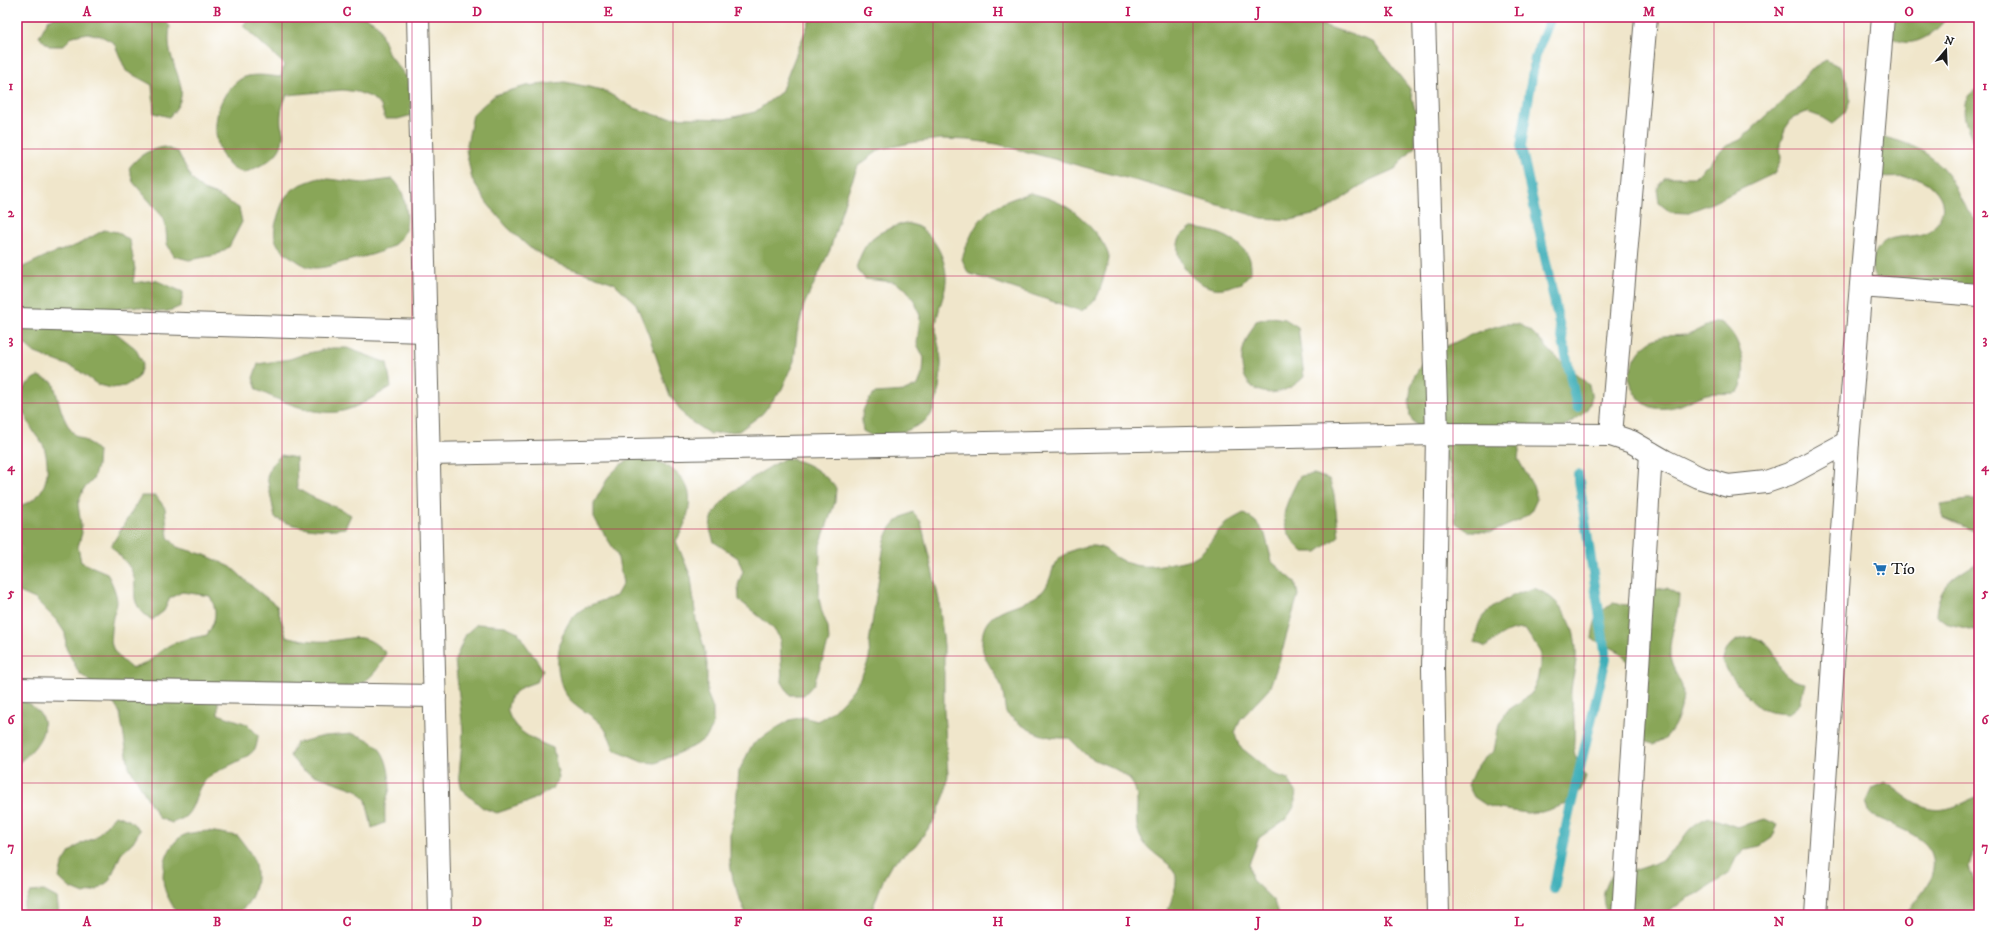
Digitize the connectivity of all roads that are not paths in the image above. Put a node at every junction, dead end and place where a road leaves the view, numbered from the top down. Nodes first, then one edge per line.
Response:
1 (418, 17) edge
2 (1424, 17) edge
3 (1646, 17) edge
4 (1883, 17) edge
5 (1861, 286) junction
6 (1979, 295) edge
7 (17, 319) edge
8 (426, 331) junction
9 (1437, 434) junction
10 (1611, 435) junction
11 (1848, 442) junction
12 (1652, 453) junction
13 (429, 454) junction
14 (17, 689) edge
15 (435, 696) junction
16 (440, 915) edge
17 (1438, 915) edge
18 (1622, 915) edge
19 (1816, 915) edge

1 - 8 street
2 - 9 street
3 - 10 street
4 - 5 street
5 - 6 street
5 - 11 street
7 - 8 street
8 - 13 street
9 - 10 street
9 - 13 street
9 - 17 street
10 - 12 street
11 - 12 street
11 - 19 street
12 - 18 street
13 - 15 street
14 - 15 street
15 - 16 street

